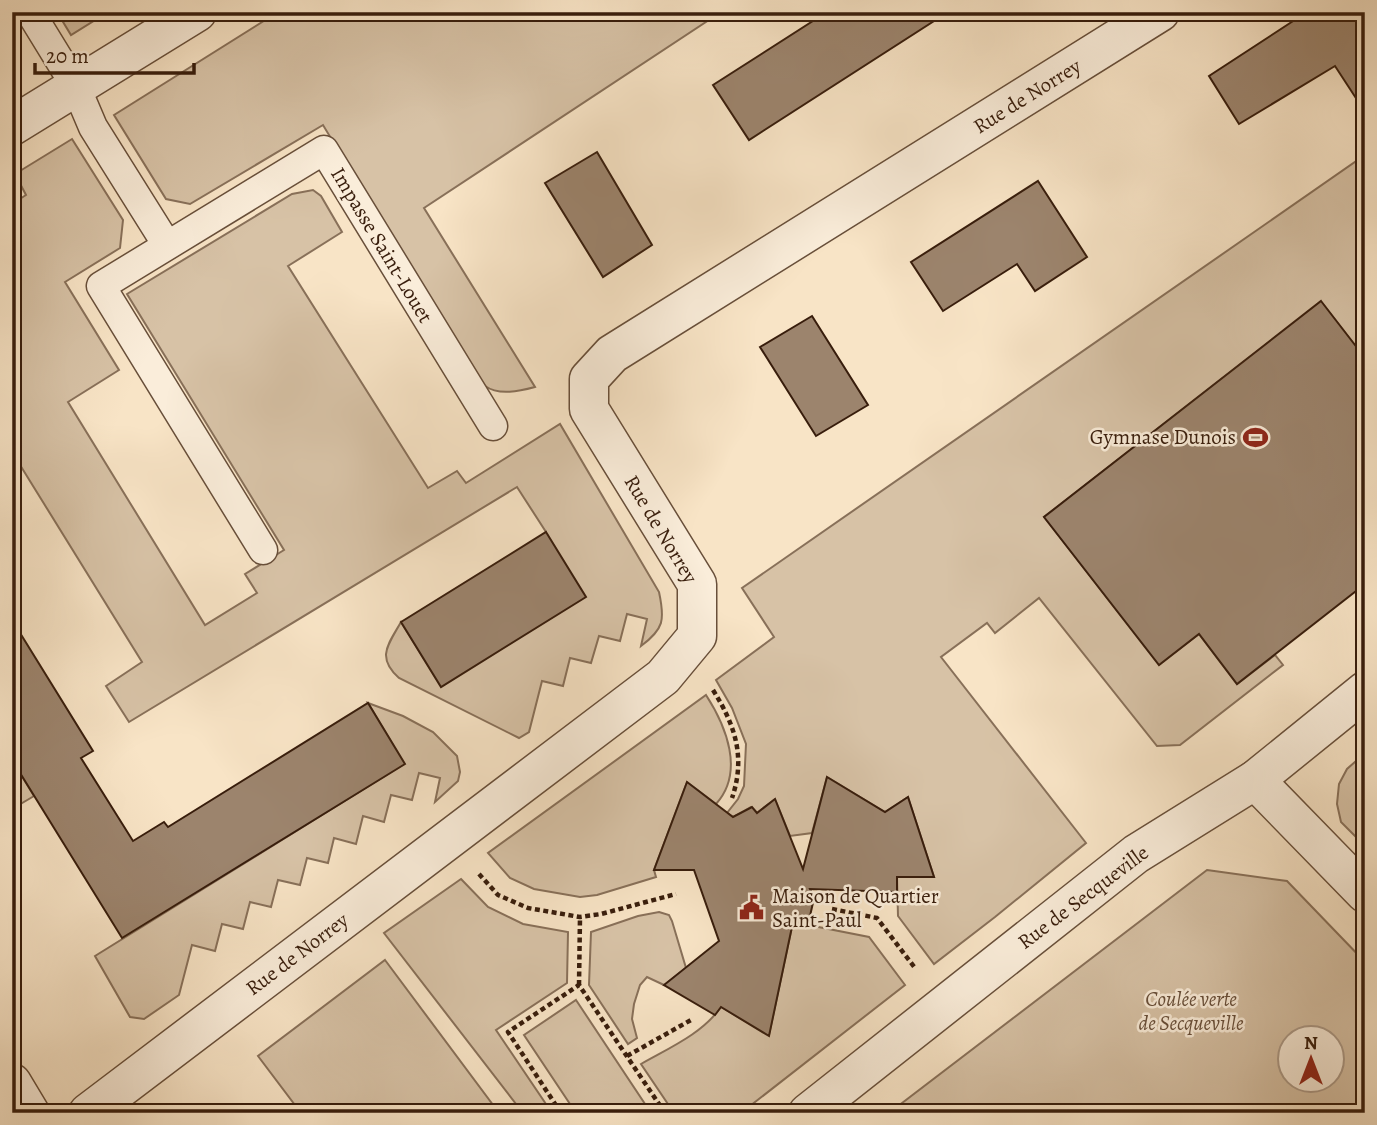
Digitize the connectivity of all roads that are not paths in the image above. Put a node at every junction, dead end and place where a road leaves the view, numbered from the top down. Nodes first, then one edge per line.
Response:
1 (30, 12) edge
2 (197, 12) edge
3 (1160, 12) edge
4 (76, 87) junction
5 (12, 127) edge
6 (167, 245) junction
7 (493, 426) dead end
8 (263, 550) dead end
9 (1365, 691) edge
10 (1255, 780) junction
11 (1365, 893) edge
12 (12, 1083) edge
13 (30, 1113) edge
14 (88, 1113) edge
15 (808, 1113) edge

1 - 4 lane
2 - 4 street
3 - 14 street, Rue de Norrey
4 - 5 street
4 - 6 lane
6 - 7 lane, Impasse Saint-Louet
6 - 8 lane, Impasse Saint-Louet
9 - 10 street, Rue de Secqueville
10 - 11 street
10 - 15 street, Rue de Secqueville
12 - 13 street

